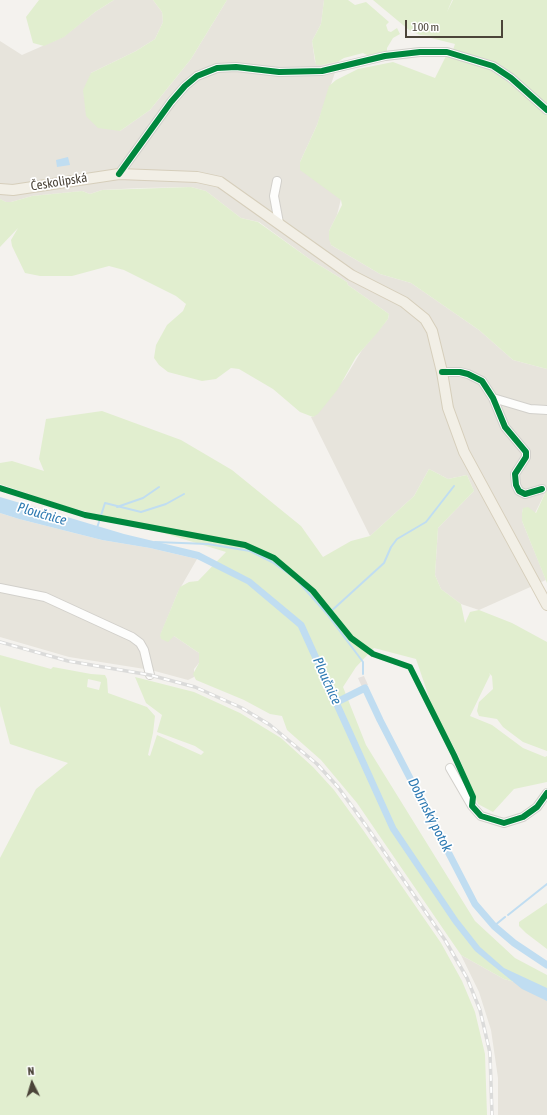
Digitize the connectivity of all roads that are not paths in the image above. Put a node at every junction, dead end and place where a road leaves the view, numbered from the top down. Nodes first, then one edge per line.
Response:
1 (547, 110) edge
2 (119, 174) junction
3 (277, 181) dead end
4 (0, 189) edge
5 (279, 223) junction
6 (442, 372) junction
7 (493, 398) junction
8 (547, 410) edge
9 (542, 489) dead end
10 (0, 588) edge
11 (547, 605) edge
12 (150, 675) dead end
13 (450, 768) dead end
14 (547, 792) edge

1 - 2 street
2 - 4 main road, Českolipská
2 - 5 main road, Českolipská
3 - 5 street
5 - 6 main road, Českolipská
6 - 7 street
6 - 11 main road, Českolipská
7 - 8 street
7 - 9 street
10 - 12 street
13 - 14 street

